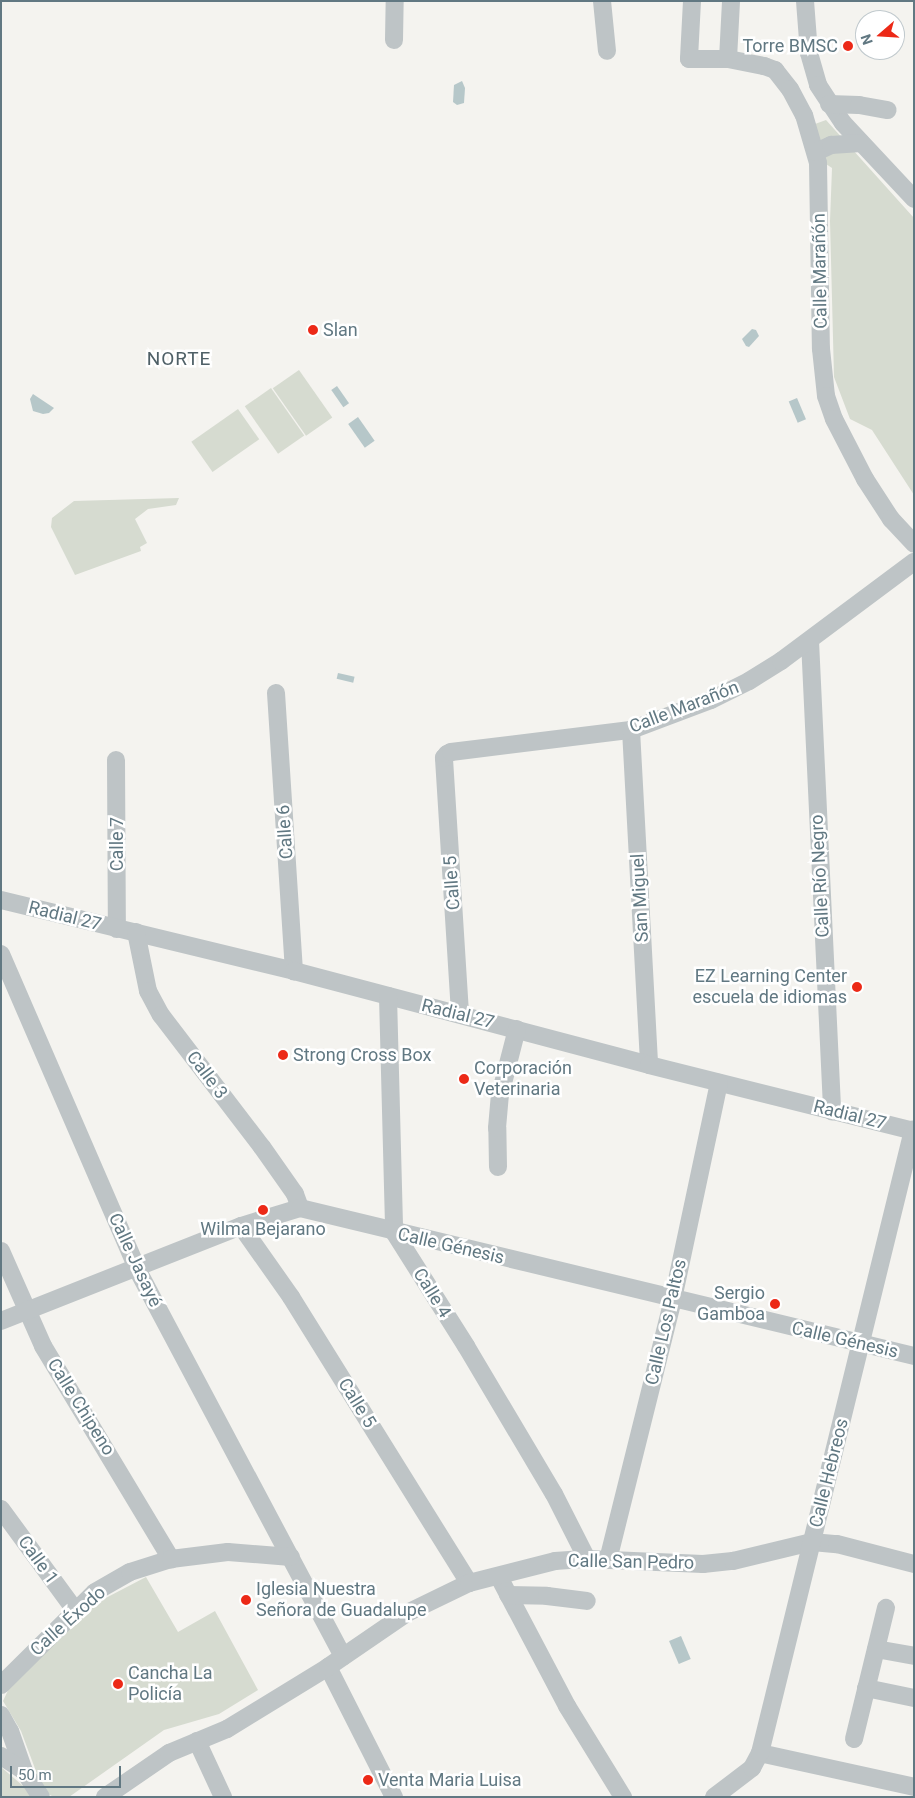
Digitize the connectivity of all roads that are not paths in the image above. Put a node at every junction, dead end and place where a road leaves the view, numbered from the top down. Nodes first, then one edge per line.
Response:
1 (395, 1) edge
2 (602, 1) edge
3 (692, 1) edge
4 (731, 1) edge
5 (805, 1) edge
6 (394, 40) dead end
7 (607, 50) dead end
8 (728, 59) junction
9 (829, 104) junction
10 (888, 110) dead end
11 (861, 144) junction
12 (816, 152) junction
13 (912, 194) edge
14 (914, 544) edge
15 (914, 562) edge
16 (810, 641) junction
17 (276, 693) dead end
18 (630, 730) junction
19 (447, 754) joint
20 (116, 760) dead end
21 (1, 900) edge
22 (117, 928) junction
23 (136, 932) junction
24 (1, 954) edge
25 (294, 971) junction
26 (388, 996) junction
27 (460, 1013) junction
28 (517, 1029) junction
29 (649, 1065) junction
30 (719, 1083) junction
31 (832, 1111) junction
32 (913, 1131) edge
33 (498, 1167) dead end
34 (300, 1208) junction
35 (241, 1226) junction
36 (394, 1232) junction
37 (1, 1251) edge
38 (137, 1269) junction
39 (673, 1299) junction
40 (26, 1309) junction
41 (1, 1321) edge
42 (860, 1343) junction
43 (914, 1356) edge
44 (1, 1509) edge
45 (812, 1542) junction
46 (291, 1556) junction
47 (171, 1558) junction
48 (587, 1559) junction
49 (608, 1560) junction
50 (914, 1564) edge
51 (498, 1577) junction
52 (469, 1583) junction
53 (508, 1595) junction
54 (587, 1601) dead end
55 (886, 1608) dead end
56 (75, 1610) junction
57 (876, 1649) junction
58 (914, 1656) edge
59 (343, 1657) junction
60 (328, 1667) junction
61 (1, 1685) edge
62 (866, 1688) junction
63 (914, 1698) edge
64 (1, 1715) edge
65 (854, 1739) dead end
66 (197, 1741) junction
67 (760, 1753) junction
68 (1, 1756) edge
69 (24, 1771) junction
70 (914, 1787) edge
71 (41, 1797) edge
72 (105, 1797) edge
73 (223, 1797) edge
74 (394, 1797) edge
75 (623, 1797) edge
76 (714, 1797) edge

1 - 6 street
2 - 7 street
3 - 8 street, Calle Marañón
4 - 8 street
5 - 9 street
8 - 12 street, Calle Marañón
9 - 10 street
9 - 11 street
11 - 12 street
11 - 13 street
12 - 14 street, Calle Marañón
15 - 16 street, Calle Marañón
16 - 18 street, Calle Marañón
16 - 31 street, Calle Río Negro
17 - 25 street, Calle 6
18 - 19 street, Calle Marañón
18 - 29 street, San Miguel
19 - 27 street, Calle 5
20 - 22 street, Calle 7
21 - 22 street, Radial 27
22 - 23 street, Radial 27
23 - 25 street, Radial 27
23 - 34 street, Calle 3
24 - 38 street, Calle Jasayé
25 - 26 street, Radial 27
26 - 27 street, Radial 27
26 - 36 street, Calle 4
27 - 28 street, Radial 27
28 - 29 street, Radial 27
28 - 33 street
29 - 30 street, Radial 27
30 - 31 street, Radial 27
30 - 39 street, Calle Los Paltos
31 - 32 street, Radial 27
32 - 42 street, Calle Hebreos
34 - 35 street
34 - 36 street, Calle Génesis
35 - 38 street
35 - 52 street, Calle 5
36 - 39 street, Calle Génesis
36 - 48 street, Calle 4
37 - 40 street, Calle Chipeno
38 - 40 street
38 - 46 street, Calle Jasayé
39 - 42 street, Calle Génesis
39 - 49 street, Calle Los Paltos
40 - 41 street
40 - 47 street, Calle Chipeno
42 - 43 street, Calle Génesis
42 - 45 street, Calle Hebreos
44 - 56 street, Calle 1
45 - 49 street, Calle San Pedro
45 - 50 street, Calle San Pedro
45 - 67 street, Calle Hebreos
46 - 47 street, Calle Éxodo
46 - 59 street, Calle Jasayé
47 - 56 street, Calle Éxodo
48 - 49 street, Calle San Pedro
48 - 51 street, Calle San Pedro
51 - 52 street, Calle San Pedro
51 - 53 street
52 - 59 street, Calle San Pedro
53 - 54 street
53 - 75 street
55 - 57 street
56 - 61 street, Calle Éxodo
57 - 58 street
57 - 62 street
59 - 60 street, Calle San Pedro
60 - 66 street, Calle San Pedro
60 - 74 street
62 - 63 street
62 - 65 street
64 - 69 street
66 - 72 street, Calle San Pedro
66 - 73 street
67 - 70 street
67 - 76 street, Calle Hebreos
68 - 69 street
69 - 71 street

